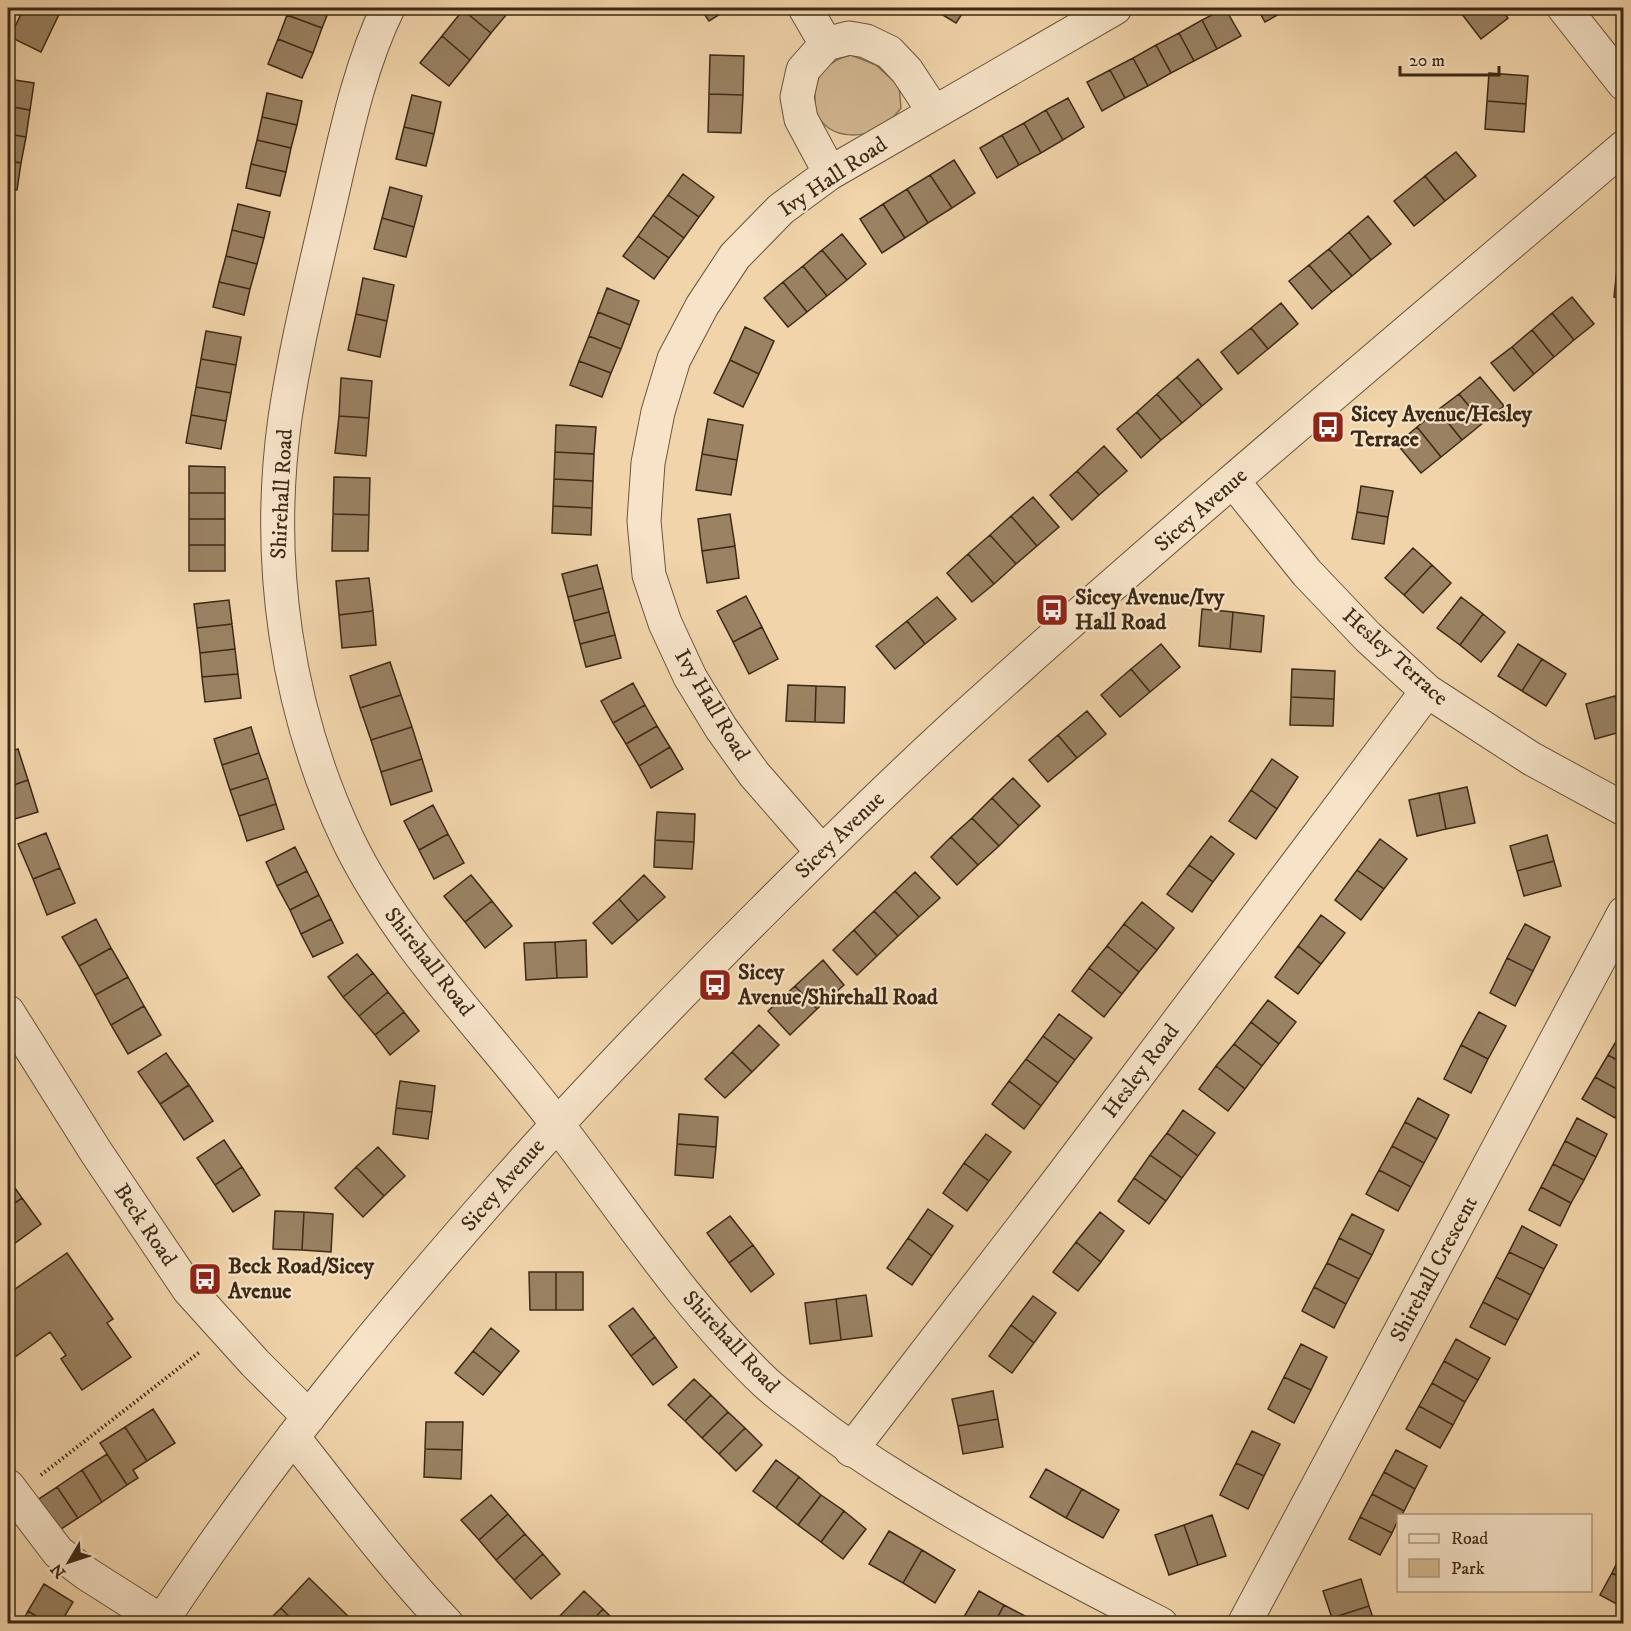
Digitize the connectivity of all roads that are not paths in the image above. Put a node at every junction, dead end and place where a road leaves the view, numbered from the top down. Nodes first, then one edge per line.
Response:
1 (388, 8) edge
2 (806, 8) edge
3 (1115, 8) edge
4 (1564, 8) edge
5 (826, 44) junction
6 (1623, 84) edge
7 (934, 112) junction
8 (1623, 147) edge
9 (830, 173) junction
10 (1233, 481) junction
11 (1427, 691) junction
12 (1623, 809) edge
13 (822, 852) junction
14 (1623, 913) edge
15 (9, 1019) edge
16 (557, 1123) junction
17 (301, 1427) junction
18 (851, 1450) junction
19 (11, 1491) edge
20 (161, 1622) edge
21 (447, 1623) edge
22 (1161, 1623) edge
23 (1244, 1623) edge

1 - 16 street, Shirehall Road
2 - 5 street
3 - 7 street, Ivy Hall Road
4 - 6 street
5 - 7 street
5 - 9 street
7 - 9 street, Ivy Hall Road
8 - 10 street, Sicey Avenue
9 - 13 street, Ivy Hall Road
10 - 11 street, Hesley Terrace
10 - 13 street, Sicey Avenue
11 - 12 street, Hesley Terrace
11 - 18 street, Hesley Road
13 - 16 street, Sicey Avenue
14 - 23 street, Shirehall Crescent
15 - 17 street, Beck Road
16 - 17 street, Sicey Avenue
16 - 18 street, Shirehall Road
17 - 20 street, Sicey Avenue
17 - 21 street, Beck Road
18 - 22 street, Shirehall Road
19 - 20 street

